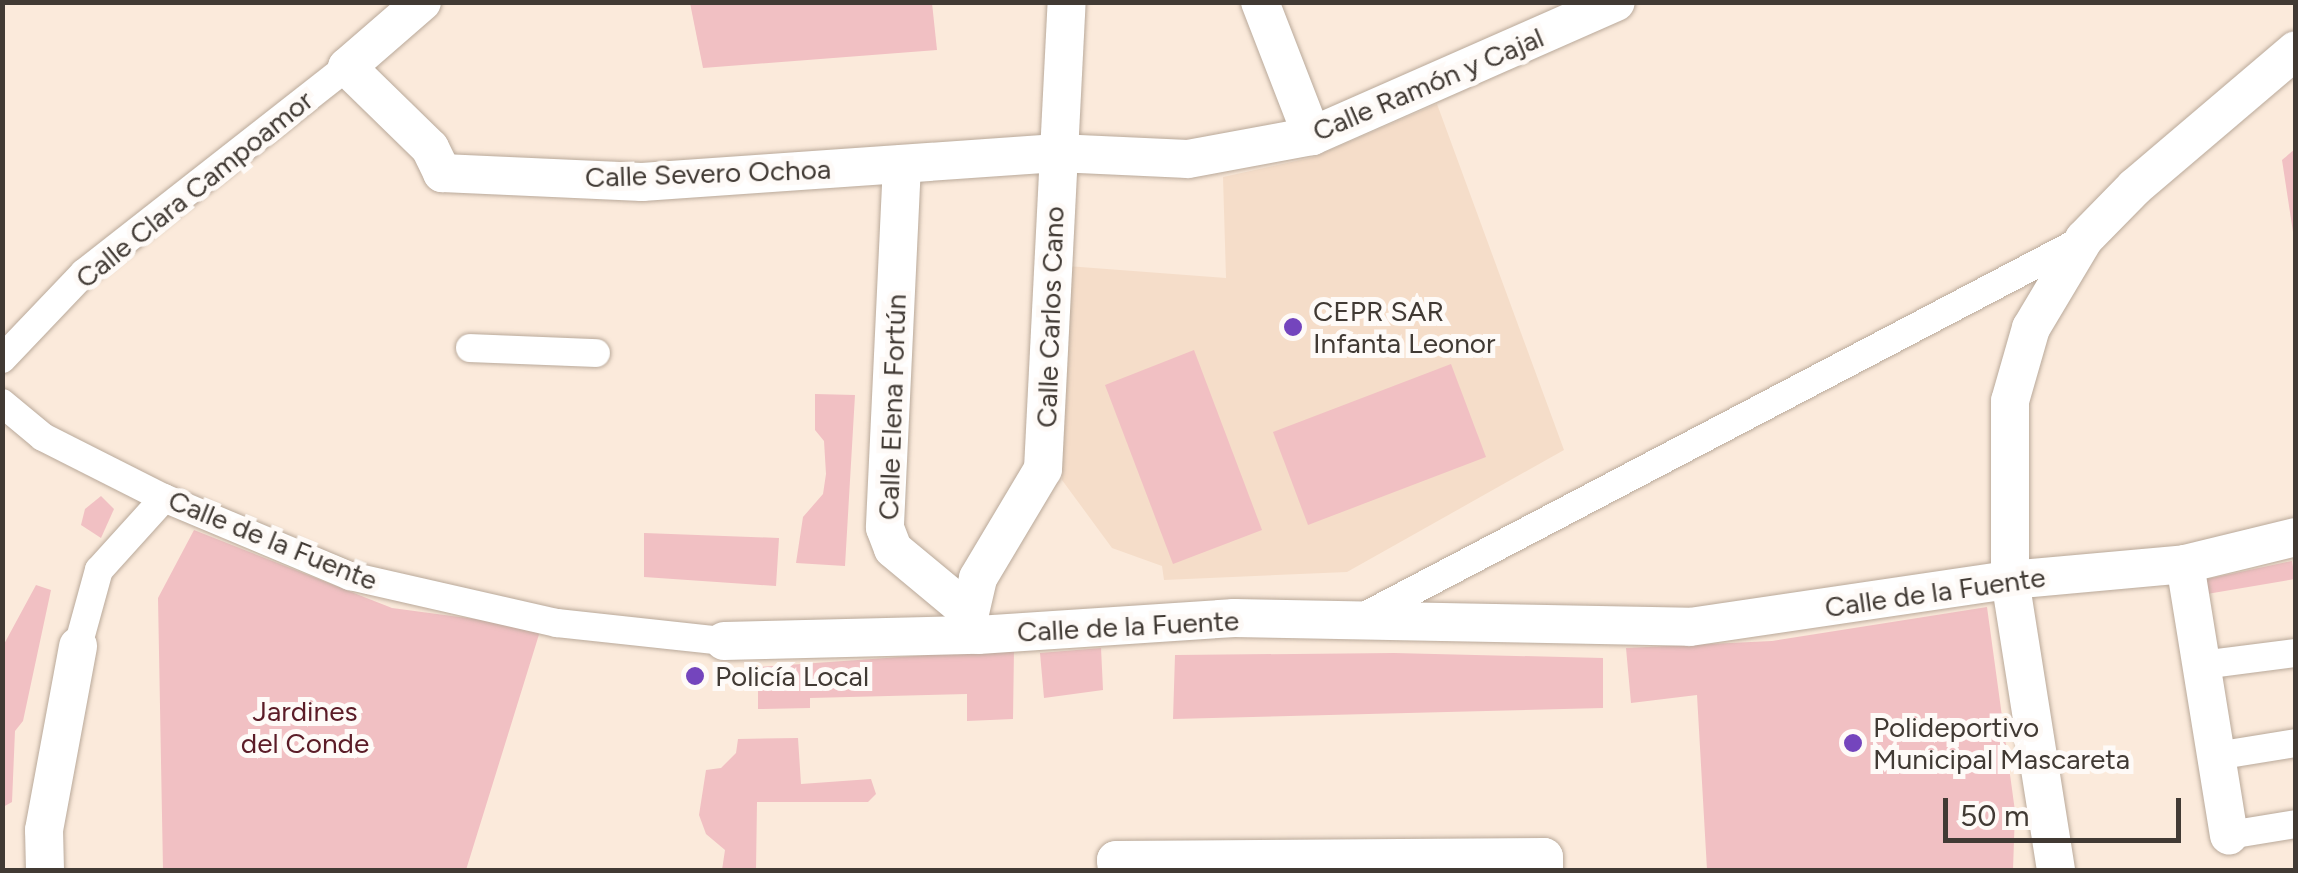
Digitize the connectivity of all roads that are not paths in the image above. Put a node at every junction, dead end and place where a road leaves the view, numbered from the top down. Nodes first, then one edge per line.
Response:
1 (422, 2) edge
2 (1067, 2) edge
3 (1260, 2) edge
4 (1616, 2) edge
5 (2296, 50) edge
6 (347, 67) junction
7 (1312, 136) junction
8 (1057, 153) junction
9 (902, 164) junction
10 (2084, 240) junction
11 (470, 348) dead end
12 (596, 353) dead end
13 (2, 359) edge
14 (2, 403) edge
15 (164, 498) junction
16 (2296, 537) edge
17 (2185, 564) junction
18 (2010, 580) junction
19 (1356, 620) junction
20 (974, 624) junction
21 (724, 641) joint
22 (78, 646) joint
23 (2296, 653) edge
24 (2202, 665) junction
25 (2296, 743) edge
26 (2216, 756) junction
27 (2296, 824) edge
28 (2229, 835) joint
29 (44, 870) edge
30 (1116, 870) edge
31 (1544, 870) edge
32 (2056, 870) edge

1 - 6 street
2 - 8 street, Calle Carlos Cano
3 - 7 street
4 - 7 street, Calle Ramón y Cajal
5 - 10 street
6 - 9 street, Calle Severo Ochoa
6 - 13 street, Calle Clara Campoamor
7 - 8 street, Calle Ramón y Cajal
8 - 9 street, Calle Severo Ochoa
8 - 20 street, Calle Carlos Cano
9 - 20 street, Calle Elena Fortún
10 - 18 street
10 - 19 street
11 - 12 street
14 - 15 street, Calle de la Fuente
15 - 21 street, Calle de la Fuente
15 - 22 street
16 - 17 street, Calle de la Fuente
17 - 18 street, Calle de la Fuente
17 - 24 street
18 - 19 street, Calle de la Fuente
18 - 32 street
19 - 20 street, Calle de la Fuente
20 - 21 street, Calle de la Fuente
22 - 29 street
23 - 24 street
24 - 26 street
25 - 26 street
26 - 28 street
27 - 28 street
30 - 31 street

